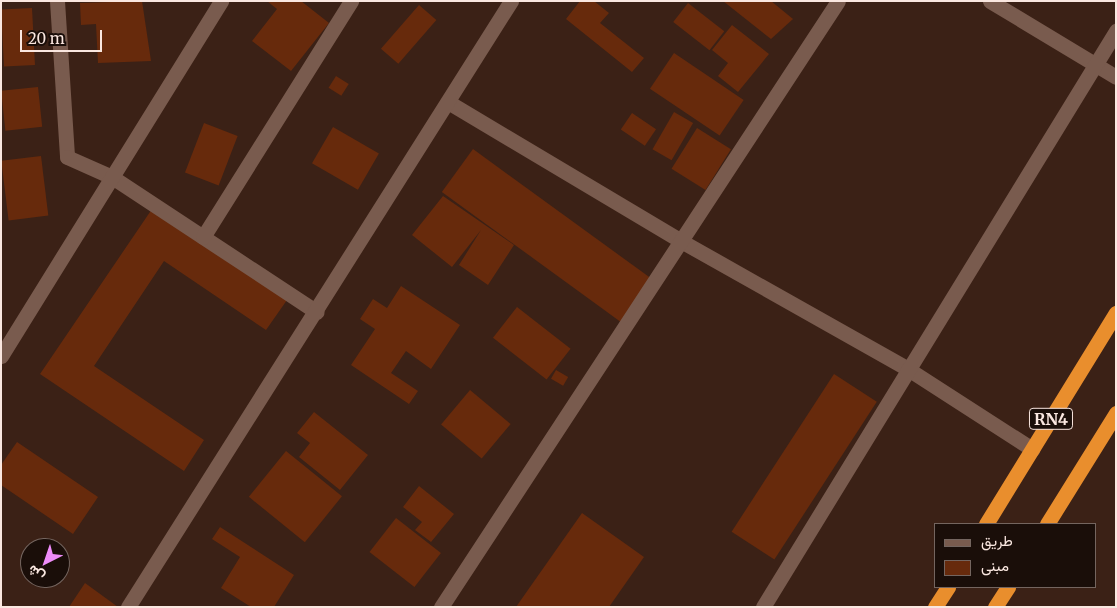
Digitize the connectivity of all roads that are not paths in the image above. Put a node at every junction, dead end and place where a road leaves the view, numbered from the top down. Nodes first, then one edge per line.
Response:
1 (57, 1) edge
2 (221, 1) edge
3 (351, 1) edge
4 (511, 1) edge
5 (838, 1) edge
6 (990, 1) edge
7 (1116, 31) edge
8 (1093, 66) junction
9 (1116, 77) edge
10 (448, 102) junction
11 (112, 177) junction
12 (203, 237) junction
13 (681, 241) junction
14 (317, 312) junction
15 (1116, 313) edge
16 (1, 356) edge
17 (908, 369) junction
18 (1116, 413) edge
19 (1032, 449) junction
20 (987, 523) edge
21 (1048, 523) edge
22 (947, 588) edge
23 (1007, 588) edge
24 (128, 607) edge
25 (441, 607) edge
26 (763, 607) edge
27 (935, 607) edge
28 (995, 607) edge

1 - 11 street
2 - 11 street
3 - 12 street
4 - 10 street
5 - 13 street
6 - 8 street
7 - 8 street
8 - 9 street
8 - 17 street
10 - 13 street
10 - 14 street
11 - 12 street
11 - 16 street
12 - 14 street
13 - 17 street
13 - 25 street
14 - 24 street
15 - 19 highway, RN4
17 - 19 street
17 - 26 street
18 - 21 highway, RN4
19 - 20 highway, RN4
22 - 27 highway
23 - 28 highway

